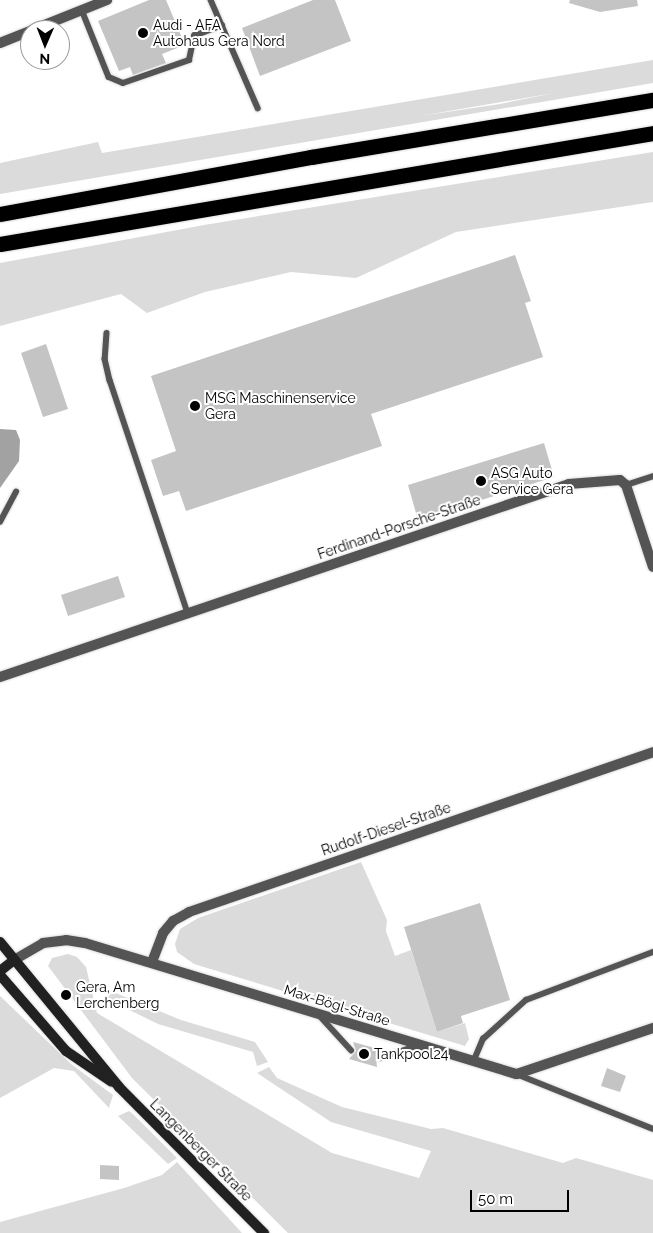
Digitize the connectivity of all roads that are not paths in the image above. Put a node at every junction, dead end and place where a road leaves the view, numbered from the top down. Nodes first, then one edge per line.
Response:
1 (107, 0) edge
2 (211, 0) edge
3 (82, 10) junction
4 (56, 20) edge
5 (222, 25) junction
6 (20, 35) edge
7 (0, 43) edge
8 (653, 100) edge
9 (258, 108) dead end
10 (653, 133) edge
11 (0, 214) edge
12 (0, 244) edge
13 (107, 333) dead end
14 (653, 476) edge
15 (623, 482) junction
16 (16, 492) dead end
17 (0, 522) edge
18 (653, 567) edge
19 (188, 613) junction
20 (0, 677) edge
21 (653, 752) edge
22 (0, 942) edge
23 (653, 952) edge
24 (14, 960) junction
25 (152, 962) junction
26 (0, 971) edge
27 (0, 975) edge
28 (318, 1013) junction
29 (653, 1028) edge
30 (420, 1045) junction
31 (351, 1050) dead end
32 (380, 1058) dead end
33 (474, 1060) junction
34 (517, 1074) junction
35 (119, 1086) junction
36 (653, 1129) edge
37 (264, 1233) edge

1 - 3 street
2 - 5 lane
3 - 4 street
3 - 5 lane
5 - 9 lane
6 - 7 street
8 - 11 highway
10 - 12 highway
13 - 19 lane
14 - 15 lane
15 - 18 street
15 - 19 street, Ferdinand-Porsche-Straße
16 - 17 lane
19 - 20 street, Ferdinand-Porsche-Straße
21 - 25 street, Rudolf-Diesel-Straße
22 - 24 main road, Langenberger Straße
23 - 33 lane
24 - 25 street, Max-Bögl-Straße
24 - 26 main road
24 - 35 main road, Langenberger Straße
25 - 28 street, Max-Bögl-Straße
27 - 35 main road, Langenberger Straße
28 - 30 street, Max-Bögl-Straße
28 - 31 lane
29 - 34 street
30 - 32 lane
30 - 33 street, Max-Bögl-Straße
33 - 34 street, Max-Bögl-Straße
34 - 36 lane
35 - 37 main road, Langenberger Straße

